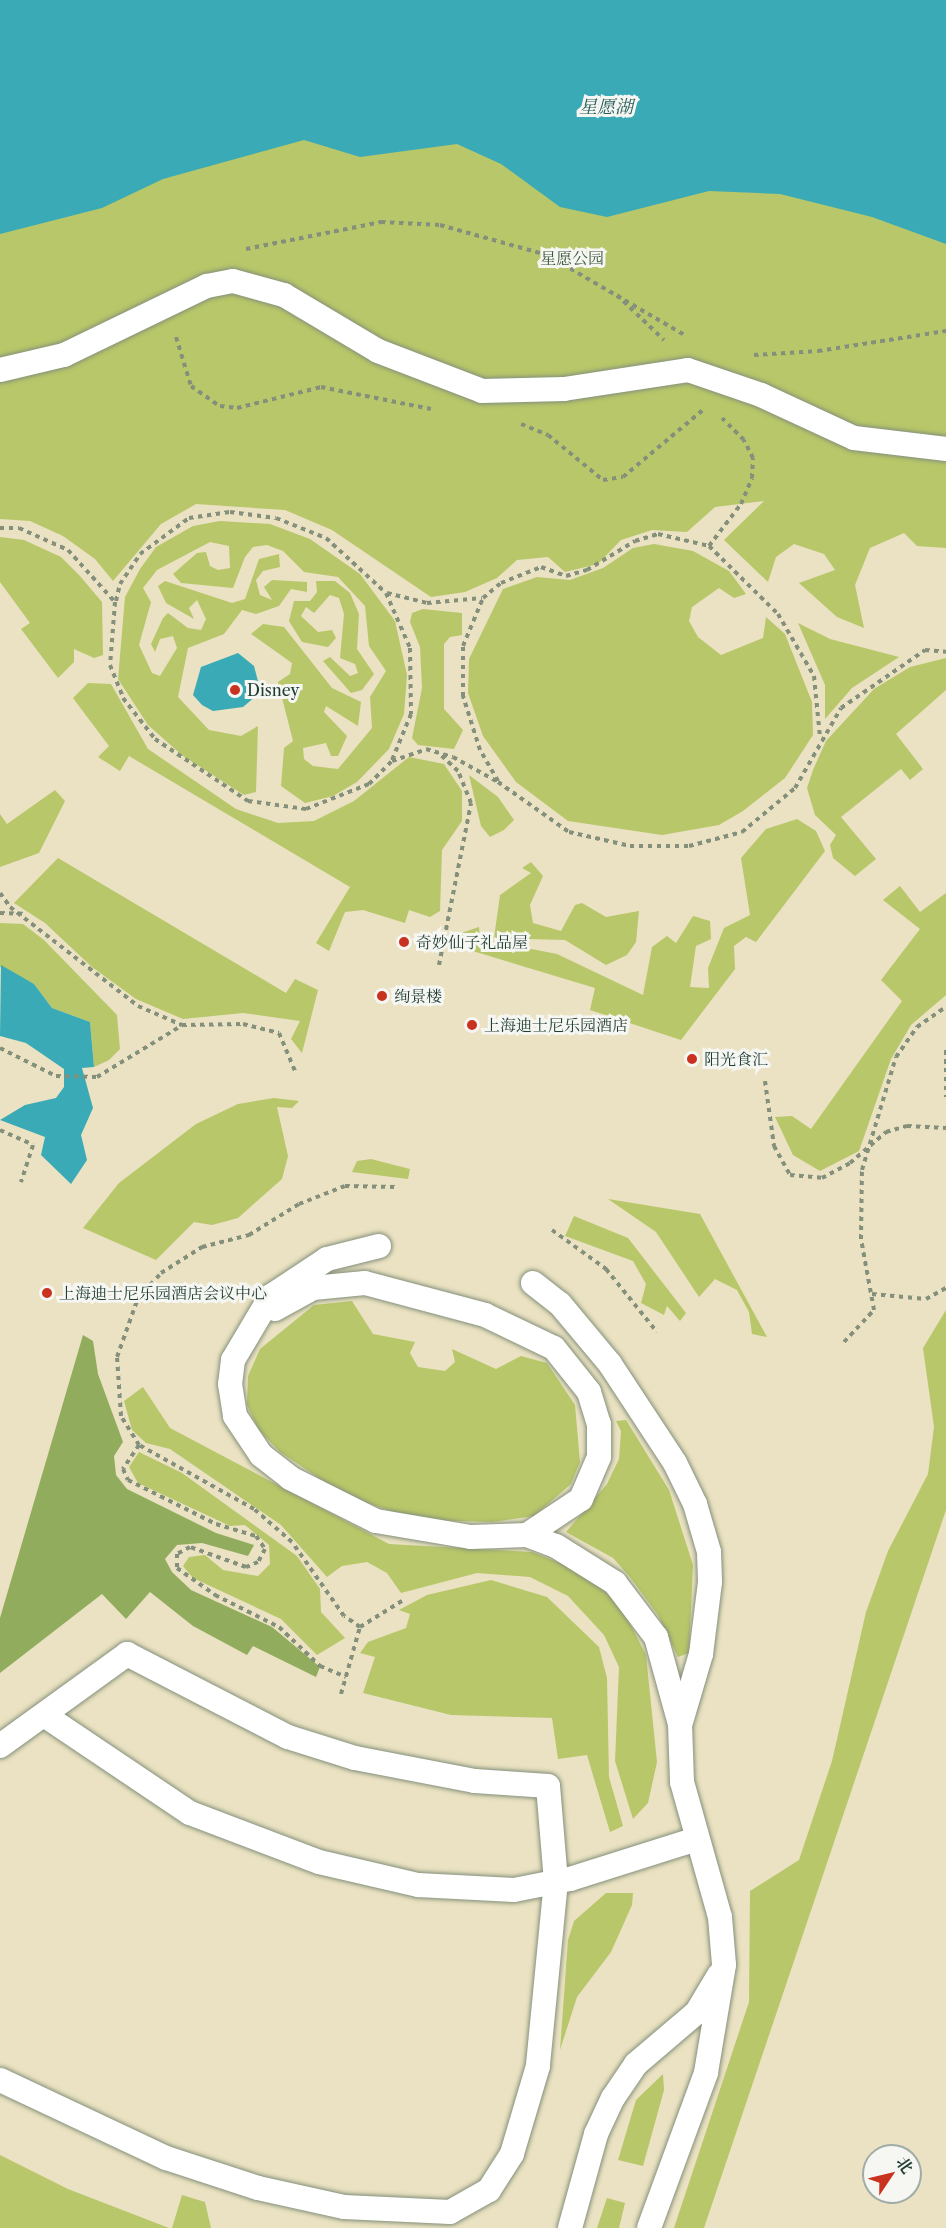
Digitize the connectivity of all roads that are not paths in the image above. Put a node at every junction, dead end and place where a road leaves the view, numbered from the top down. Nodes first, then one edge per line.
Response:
1 (0, 370) edge
2 (946, 449) edge
3 (379, 1246) dead end
4 (533, 1283) dead end
5 (530, 1332) junction
6 (241, 1341) junction
7 (610, 1364) junction
8 (527, 1535) junction
9 (47, 1717) junction
10 (680, 1724) junction
11 (0, 1746) edge
12 (697, 1839) junction
13 (556, 1881) junction
14 (724, 1965) junction
15 (0, 2080) edge
16 (570, 2228) edge
17 (649, 2228) edge

1 - 2 lane
3 - 6 lane
4 - 7 lane
5 - 6 lane
5 - 7 lane
5 - 8 lane
6 - 8 lane
7 - 10 lane
8 - 10 lane
9 - 11 lane
9 - 13 lane
9 - 13 lane
10 - 12 lane
12 - 13 lane
12 - 14 lane
13 - 15 lane
14 - 16 lane
14 - 17 lane

